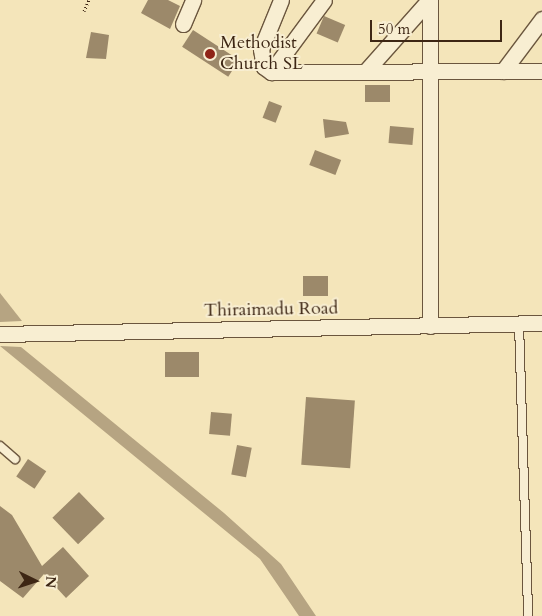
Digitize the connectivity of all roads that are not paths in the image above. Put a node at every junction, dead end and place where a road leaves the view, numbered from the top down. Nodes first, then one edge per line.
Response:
1 (193, 0) edge
2 (281, 0) edge
3 (324, 0) edge
4 (429, 0) edge
5 (542, 19) edge
6 (184, 24) dead end
7 (428, 71) junction
8 (503, 71) junction
9 (542, 71) edge
10 (271, 72) junction
11 (366, 72) junction
12 (542, 323) edge
13 (519, 324) junction
14 (430, 326) junction
15 (0, 334) edge
16 (0, 446) edge
17 (15, 459) dead end
18 (528, 616) edge

1 - 6 street
2 - 10 street
3 - 10 street
4 - 7 street
4 - 11 street
5 - 8 street
7 - 8 street
7 - 11 street
7 - 14 street
8 - 9 street
10 - 11 street
12 - 13 street, Thiraimadu Road
13 - 14 street, Thiraimadu Road
13 - 18 lane
14 - 15 street, Thiraimadu Road
16 - 17 lane

